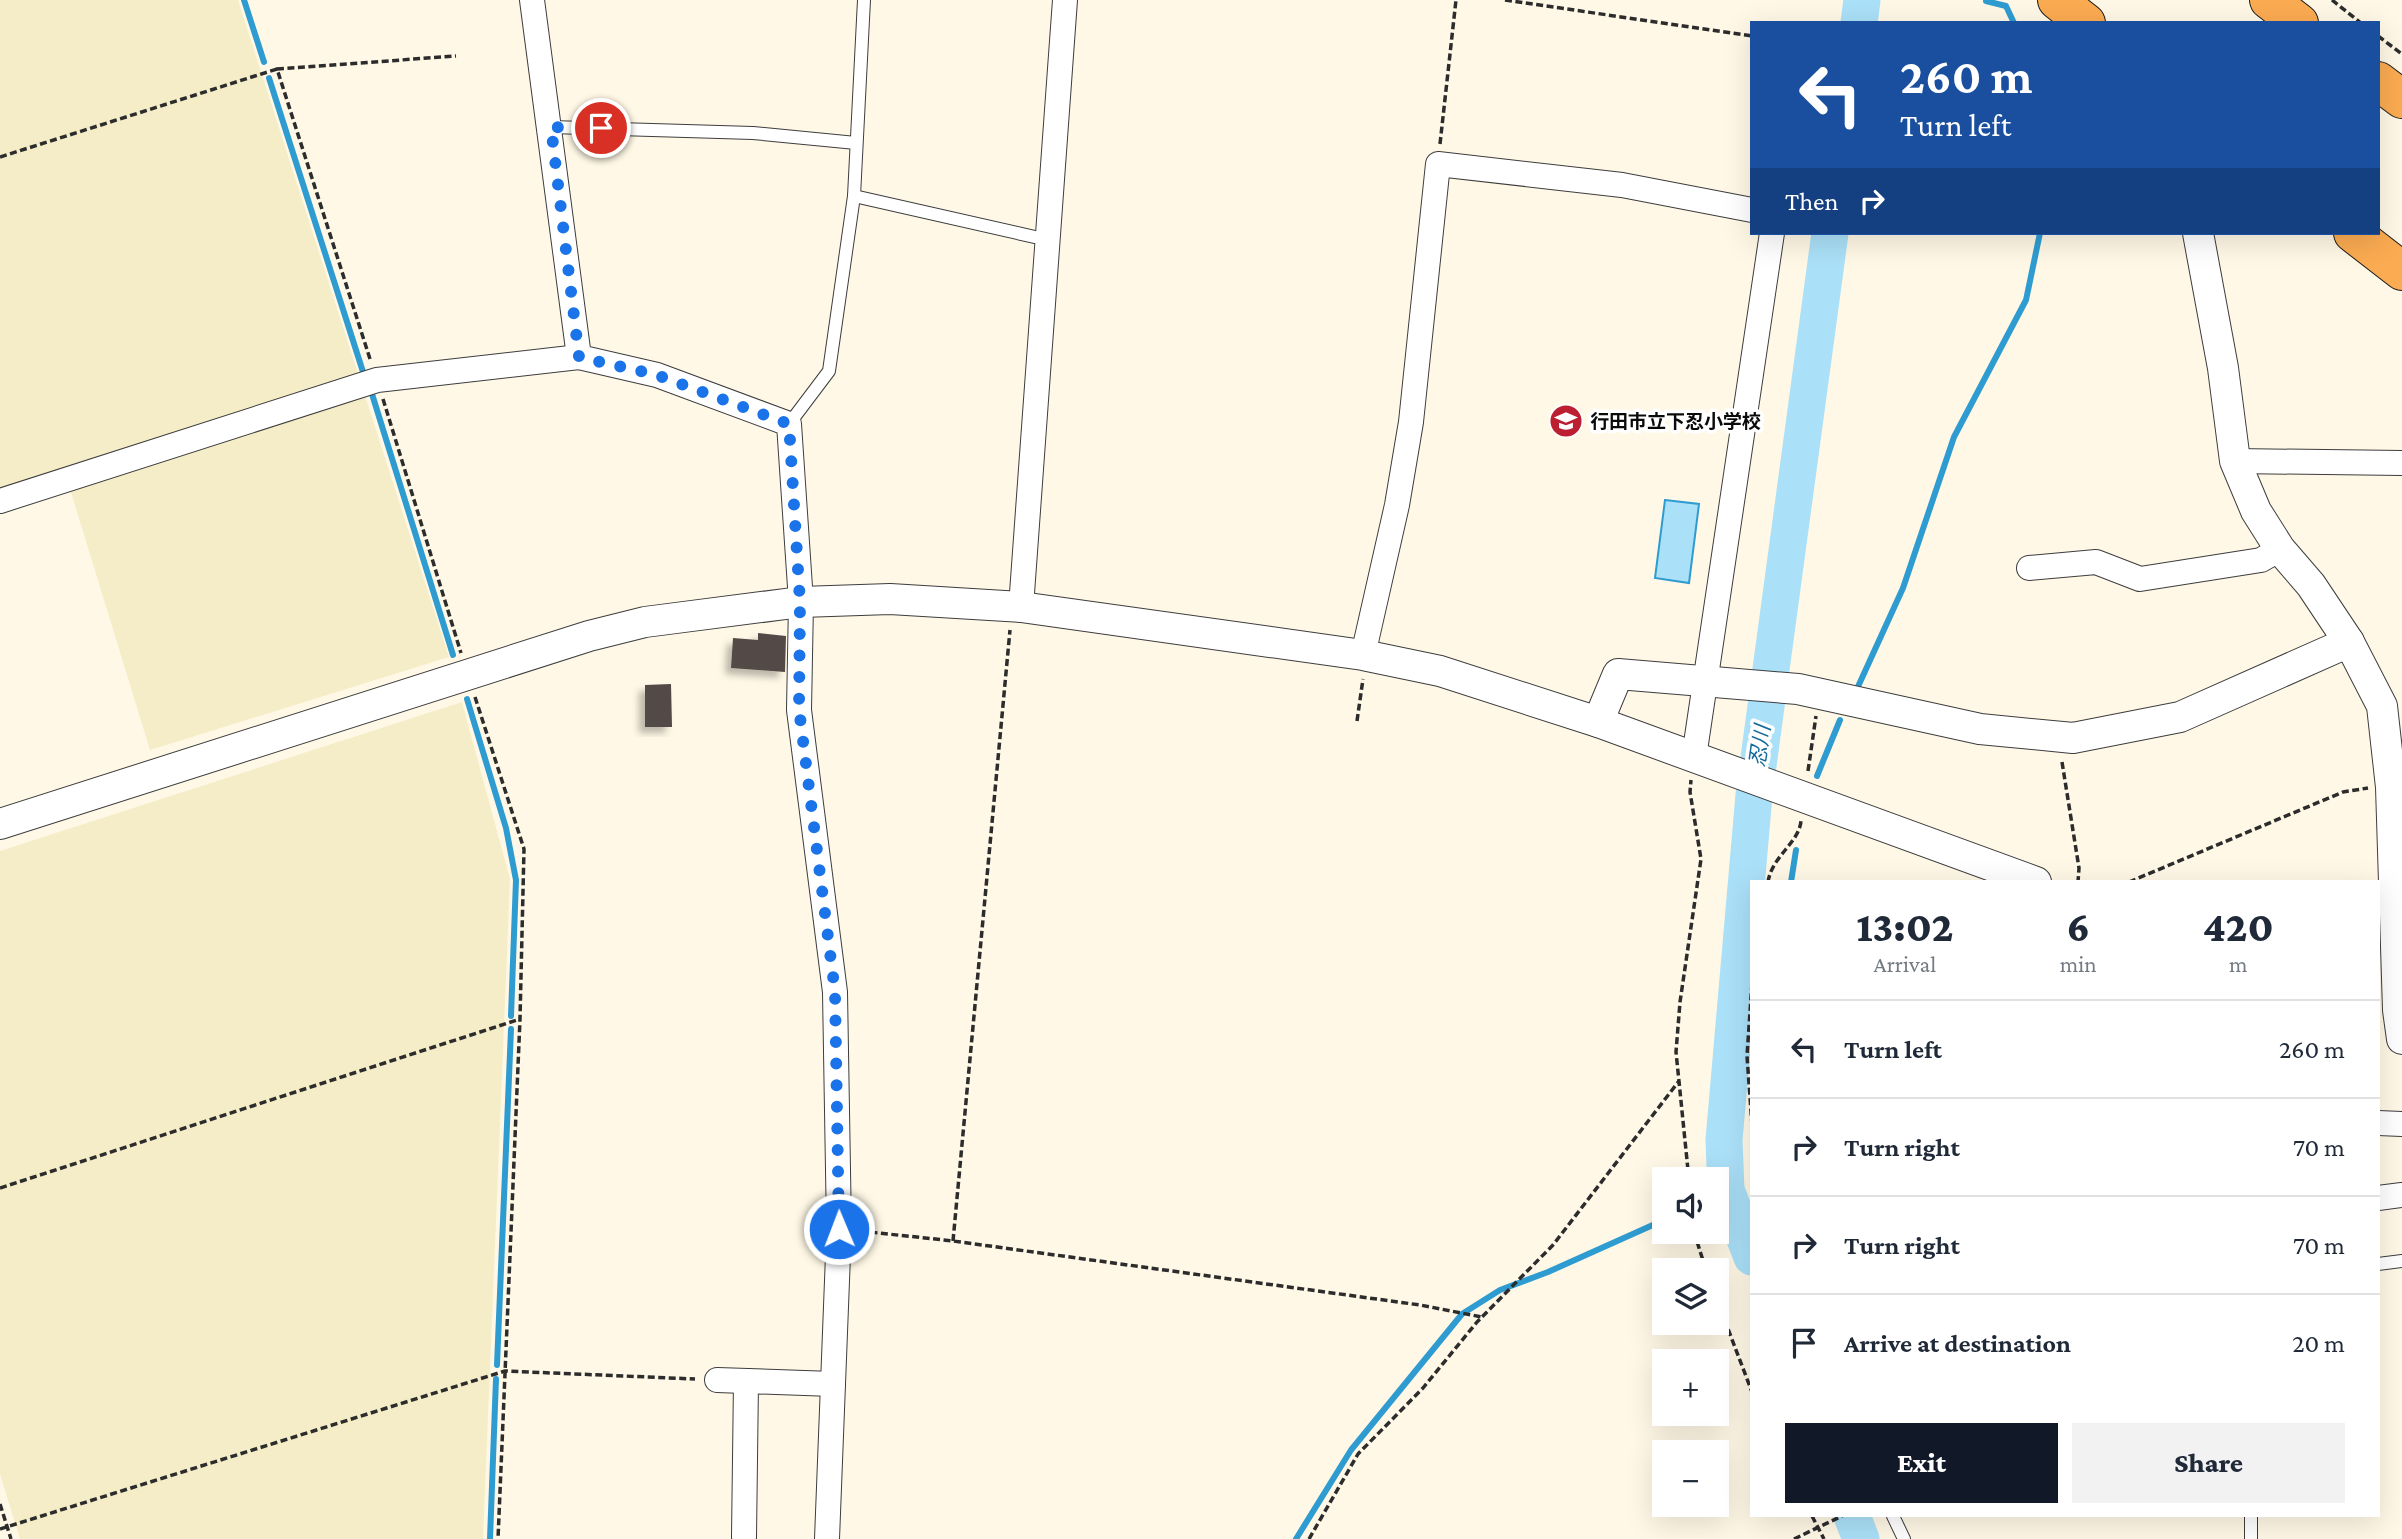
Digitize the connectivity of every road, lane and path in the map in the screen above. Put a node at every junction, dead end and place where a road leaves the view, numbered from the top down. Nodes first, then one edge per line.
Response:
1 (532, 0) edge
2 (864, 0) edge
3 (1065, 0) edge
4 (1456, 0) edge
5 (1505, 0) edge
6 (2054, 0) edge
7 (2269, 0) edge
8 (2332, 0) edge
9 (2052, 21) edge
10 (2082, 21) edge
11 (2296, 21) edge
12 (2358, 21) edge
13 (1750, 36) edge
14 (2380, 38) edge
15 (2402, 54) edge
16 (456, 56) dead end
17 (277, 69) junction
18 (2380, 82) edge
19 (2402, 99) edge
20 (551, 127) junction
21 (856, 143) junction
22 (0, 157) edge
23 (1438, 164) junction
24 (854, 196) junction
25 (1750, 210) edge
26 (1772, 235) edge
27 (2198, 235) edge
28 (2356, 235) edge
29 (1048, 240) junction
30 (2402, 271) edge
31 (579, 357) junction
32 (377, 380) junction
33 (789, 424) junction
34 (2235, 461) junction
35 (2402, 463) edge
36 (0, 501) edge
37 (2280, 549) junction
38 (2029, 568) dead end
39 (800, 602) junction
40 (1016, 607) junction
41 (2349, 642) junction
42 (1363, 664) junction
43 (468, 675) junction
44 (1712, 682) junction
45 (1357, 721) dead end
46 (1598, 722) junction
47 (2057, 736) junction
48 (1694, 757) junction
49 (2391, 785) junction
50 (0, 824) edge
51 (1770, 869) dead end
52 (1768, 880) edge
53 (2031, 880) edge
54 (2078, 880) edge
55 (2134, 880) edge
56 (1750, 1012) edge
57 (2395, 1016) edge
58 (520, 1019) junction
59 (1679, 1081) junction
60 (1750, 1097) edge
61 (2380, 1124) edge
62 (2402, 1124) edge
63 (1688, 1167) edge
64 (0, 1188) edge
65 (2402, 1195) edge
66 (2380, 1198) edge
67 (839, 1229) junction
68 (953, 1241) junction
69 (2402, 1261) edge
70 (2380, 1264) edge
71 (1482, 1317) junction
72 (1729, 1332) edge
73 (505, 1371) junction
74 (718, 1380) joint
75 (746, 1381) junction
76 (833, 1384) junction
77 (1750, 1387) edge
78 (0, 1504) edge
79 (1813, 1517) edge
80 (1840, 1517) edge
81 (1893, 1517) edge
82 (2251, 1517) edge
83 (7, 1526) junction
84 (1819, 1527) junction
85 (0, 1529) edge
86 (744, 1537) edge
87 (11, 1539) edge
88 (498, 1539) edge
89 (827, 1539) edge
90 (1309, 1539) edge
91 (1794, 1539) edge
92 (1824, 1539) edge
93 (1904, 1539) edge
94 (2251, 1539) edge

1 - 20 street
2 - 21 lane
3 - 29 street
4 - 23 path
5 - 13 path
6 - 9 street
6 - 10 highway
7 - 11 highway
8 - 12 path
14 - 15 path
16 - 17 path
17 - 22 path
17 - 32 path
18 - 19 highway
20 - 21 lane
20 - 31 street
21 - 24 lane
23 - 25 street
23 - 42 street
24 - 29 lane
24 - 33 lane
26 - 44 street
27 - 34 street
28 - 30 highway
29 - 40 street
31 - 32 street
31 - 33 street
32 - 36 street
32 - 43 path
33 - 39 street
34 - 35 street
34 - 37 street
37 - 38 street
37 - 41 street
39 - 40 street
39 - 43 street
39 - 67 street
40 - 42 street
40 - 68 path
41 - 47 street
41 - 49 street
42 - 45 path
42 - 46 street
43 - 50 street
43 - 58 path
44 - 46 street
44 - 47 street
44 - 48 street
46 - 48 street
47 - 54 path
48 - 53 street
48 - 59 path
49 - 55 path
49 - 57 street
51 - 52 path
56 - 60 path
58 - 64 path
58 - 73 path
59 - 63 path
59 - 71 path
61 - 62 street
65 - 66 street
67 - 68 path
67 - 76 street
68 - 71 path
69 - 70 lane
71 - 90 path
72 - 77 path
73 - 74 path
73 - 83 path
73 - 88 path
74 - 75 street
75 - 76 street
75 - 86 street
76 - 89 street
78 - 83 path
79 - 84 path
80 - 84 path
81 - 93 lane
82 - 94 lane
83 - 85 path
83 - 87 path
84 - 91 path
84 - 92 path

